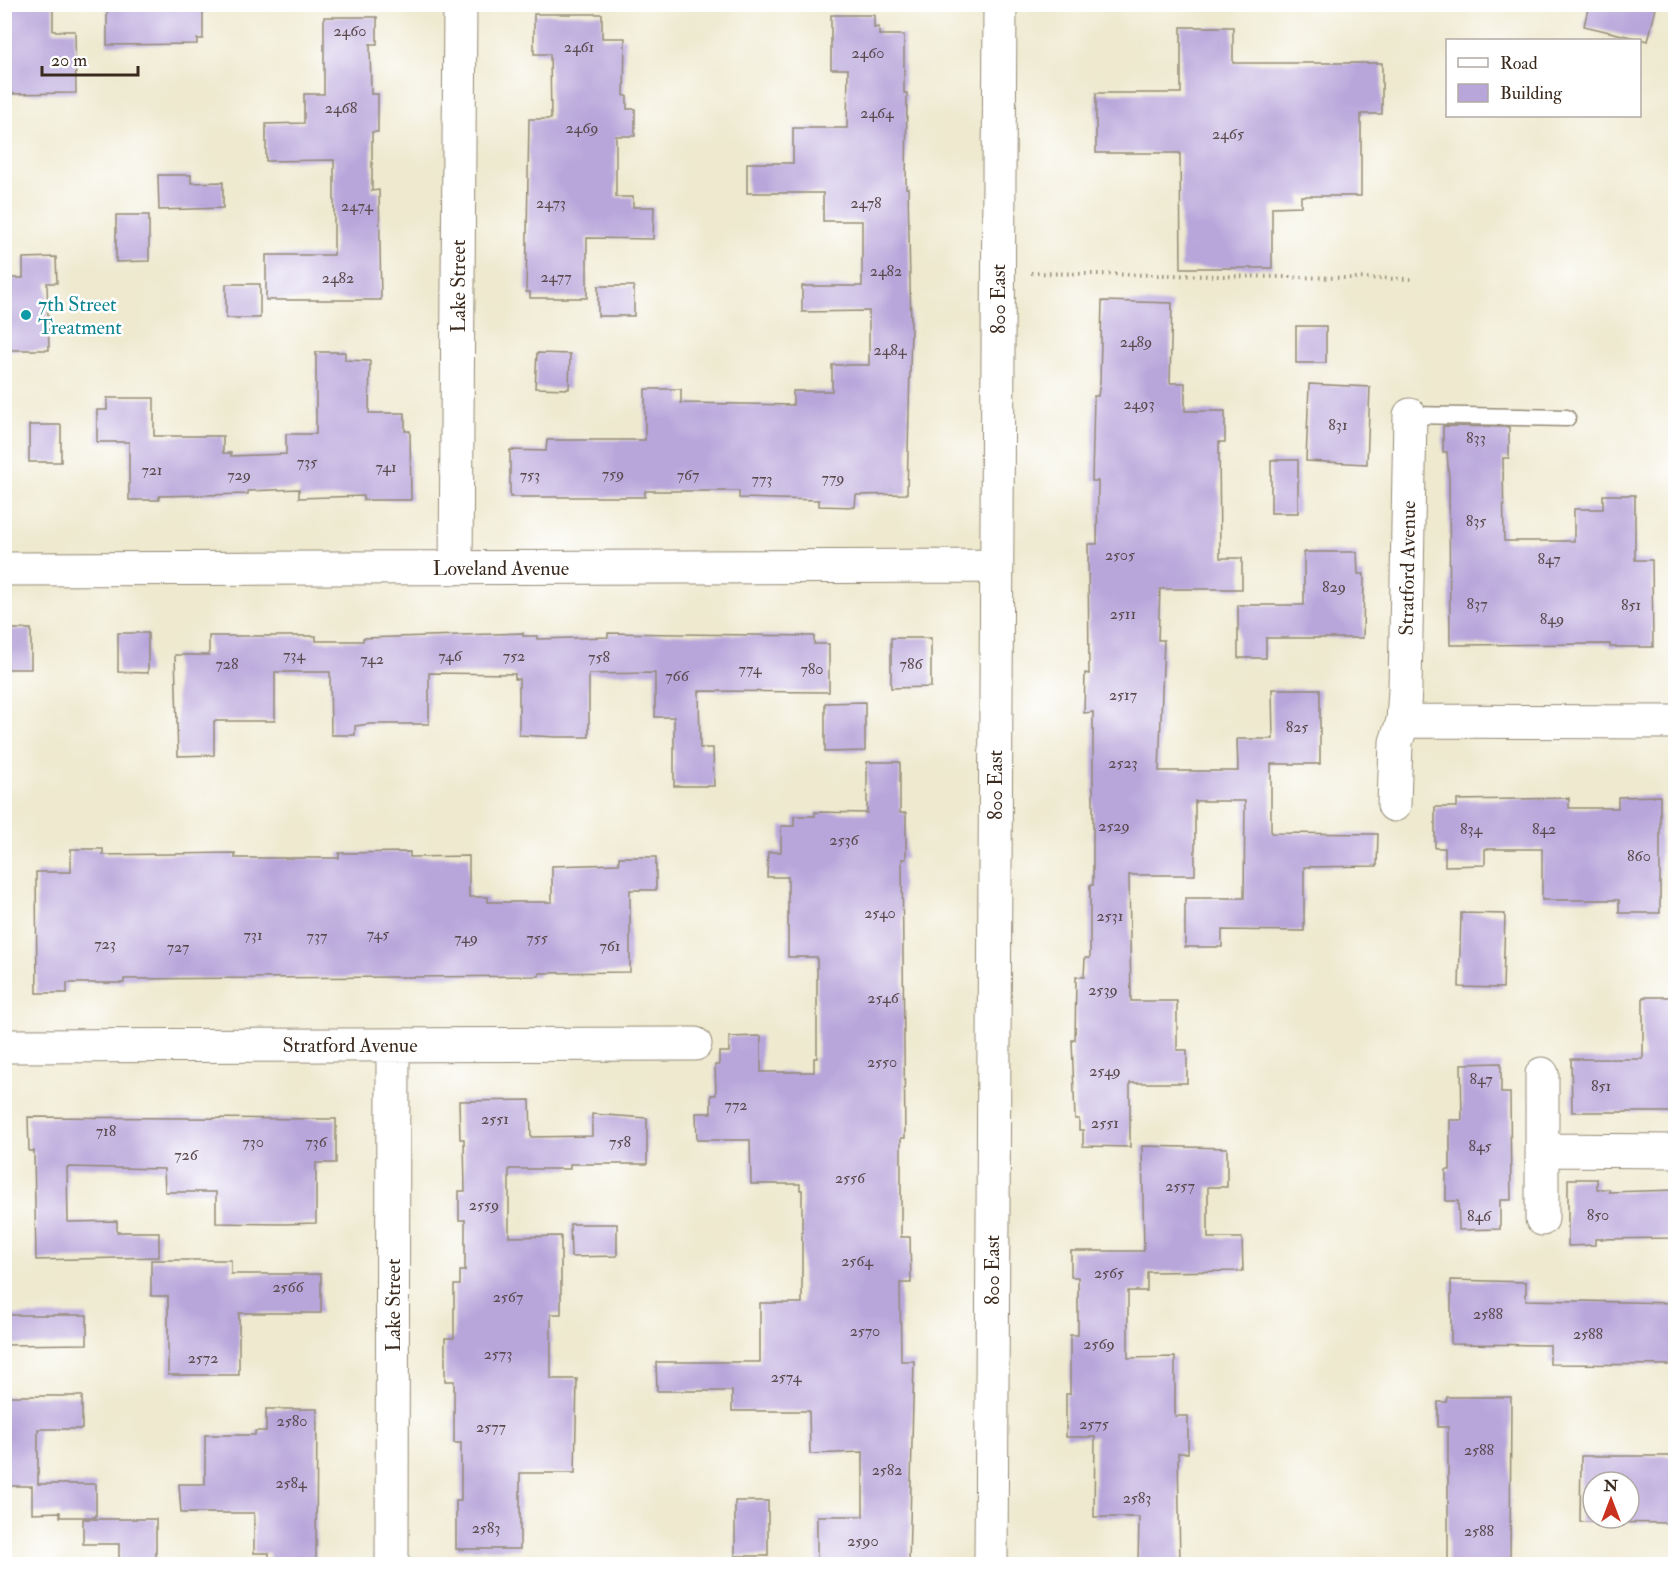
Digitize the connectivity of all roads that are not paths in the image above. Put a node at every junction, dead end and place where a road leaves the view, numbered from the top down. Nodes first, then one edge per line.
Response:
1 (460, 4) edge
2 (1000, 4) edge
3 (1410, 415) joint
4 (1567, 418) dead end
5 (997, 566) junction
6 (456, 568) junction
7 (4, 569) edge
8 (1402, 721) junction
9 (1676, 722) edge
10 (1394, 805) dead end
11 (695, 1044) dead end
12 (393, 1045) junction
13 (4, 1046) edge
14 (1542, 1074) dead end
15 (1542, 1150) junction
16 (1676, 1151) edge
17 (1542, 1219) dead end
18 (392, 1564) edge
19 (990, 1564) edge

1 - 6 street, Lake Street
2 - 5 street, 800 East
3 - 4 lane
3 - 8 street, Stratford Avenue
5 - 6 street, Loveland Avenue
5 - 19 street, 800 East
6 - 7 street, Loveland Avenue
8 - 9 street
8 - 10 street, Stratford Avenue
11 - 12 street, Stratford Avenue
12 - 13 street, Stratford Avenue
12 - 18 street, Lake Street
14 - 15 street
15 - 16 street
15 - 17 street

